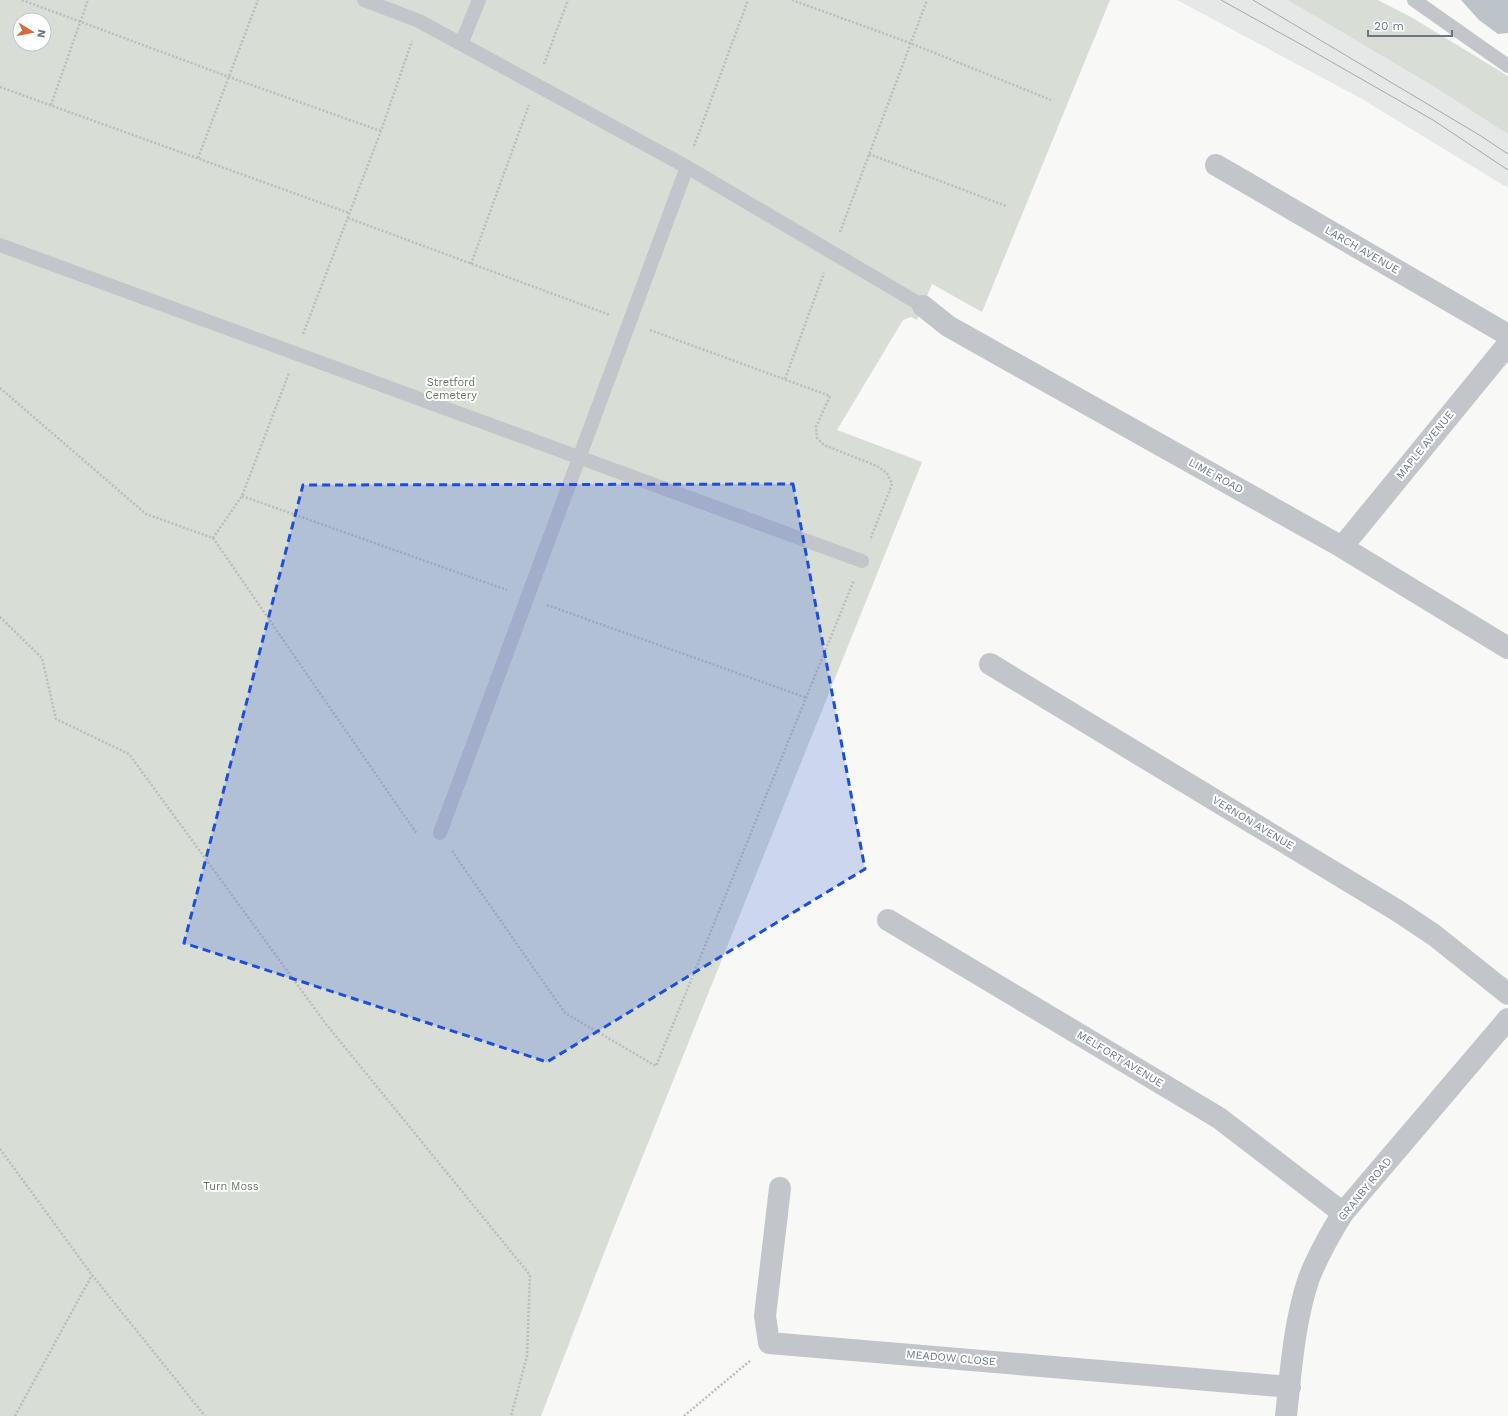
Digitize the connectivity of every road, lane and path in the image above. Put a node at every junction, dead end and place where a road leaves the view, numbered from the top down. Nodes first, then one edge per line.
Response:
1 (22, 0) edge
2 (88, 0) edge
3 (258, 0) edge
4 (364, 0) edge
5 (479, 0) edge
6 (568, 0) edge
7 (748, 0) edge
8 (792, 0) edge
9 (927, 0) edge
10 (1414, 0) edge
11 (419, 21) junction
12 (81, 22) junction
13 (910, 43) junction
14 (462, 44) junction
15 (1508, 66) edge
16 (229, 77) junction
17 (536, 85) junction
18 (0, 87) edge
19 (1051, 100) dead end
20 (51, 106) junction
21 (381, 131) junction
22 (869, 154) junction
23 (198, 158) junction
24 (1216, 165) dead end
25 (686, 166) junction
26 (1006, 206) dead end
27 (350, 213) junction
28 (348, 218) junction
29 (0, 245) edge
30 (832, 252) junction
31 (471, 264) junction
32 (923, 306) joint
33 (629, 322) junction
34 (1508, 335) edge
35 (1508, 344) edge
36 (296, 353) junction
37 (785, 379) junction
38 (0, 388) edge
39 (579, 458) junction
40 (212, 538) junction
41 (1342, 547) junction
42 (862, 561) junction
43 (0, 617) edge
44 (1508, 648) edge
45 (990, 664) dead end
46 (440, 833) joint
47 (419, 836) dead end
48 (888, 920) dead end
49 (1508, 994) edge
50 (1508, 1019) edge
51 (0, 1149) edge
52 (780, 1188) dead end
53 (1343, 1213) junction
54 (92, 1274) junction
55 (769, 1343) junction
56 (1290, 1387) junction
57 (15, 1416) edge
58 (205, 1416) edge
59 (511, 1416) edge
60 (684, 1416) edge
61 (1286, 1416) edge

1 - 12 path
2 - 12 path
3 - 16 path
4 - 11 lane
5 - 14 lane
6 - 17 path
7 - 25 path
8 - 13 path
9 - 13 path
10 - 15 lane
11 - 14 lane
11 - 21 path
12 - 16 path
12 - 20 path
13 - 19 path
13 - 22 path
14 - 17 lane
16 - 21 path
16 - 23 path
17 - 25 lane
17 - 31 path
18 - 20 path
20 - 23 path
21 - 27 path
22 - 26 path
22 - 30 path
23 - 27 path
24 - 34 street, LARCH AVENUE
25 - 30 lane
25 - 33 lane
27 - 28 path
28 - 31 path
28 - 36 path
29 - 36 lane
30 - 32 lane
30 - 37 path
31 - 33 path
32 - 41 street, LIME ROAD
33 - 37 path
33 - 39 lane
35 - 41 street, MAPLE AVENUE
36 - 39 lane
36 - 40 path
37 - 42 path
38 - 40 path
39 - 42 lane
39 - 46 lane
40 - 47 path
41 - 44 street, LIME ROAD
42 - 46 path
43 - 59 path
45 - 49 street, VERNON AVENUE
48 - 53 street, MELFORT AVENUE
50 - 53 street, GRANBY ROAD
51 - 54 path
52 - 55 street
53 - 56 street, GRANBY ROAD
54 - 57 path
54 - 58 path
55 - 56 street, MEADOW CLOSE
55 - 60 path
56 - 61 street, GRANBY ROAD

